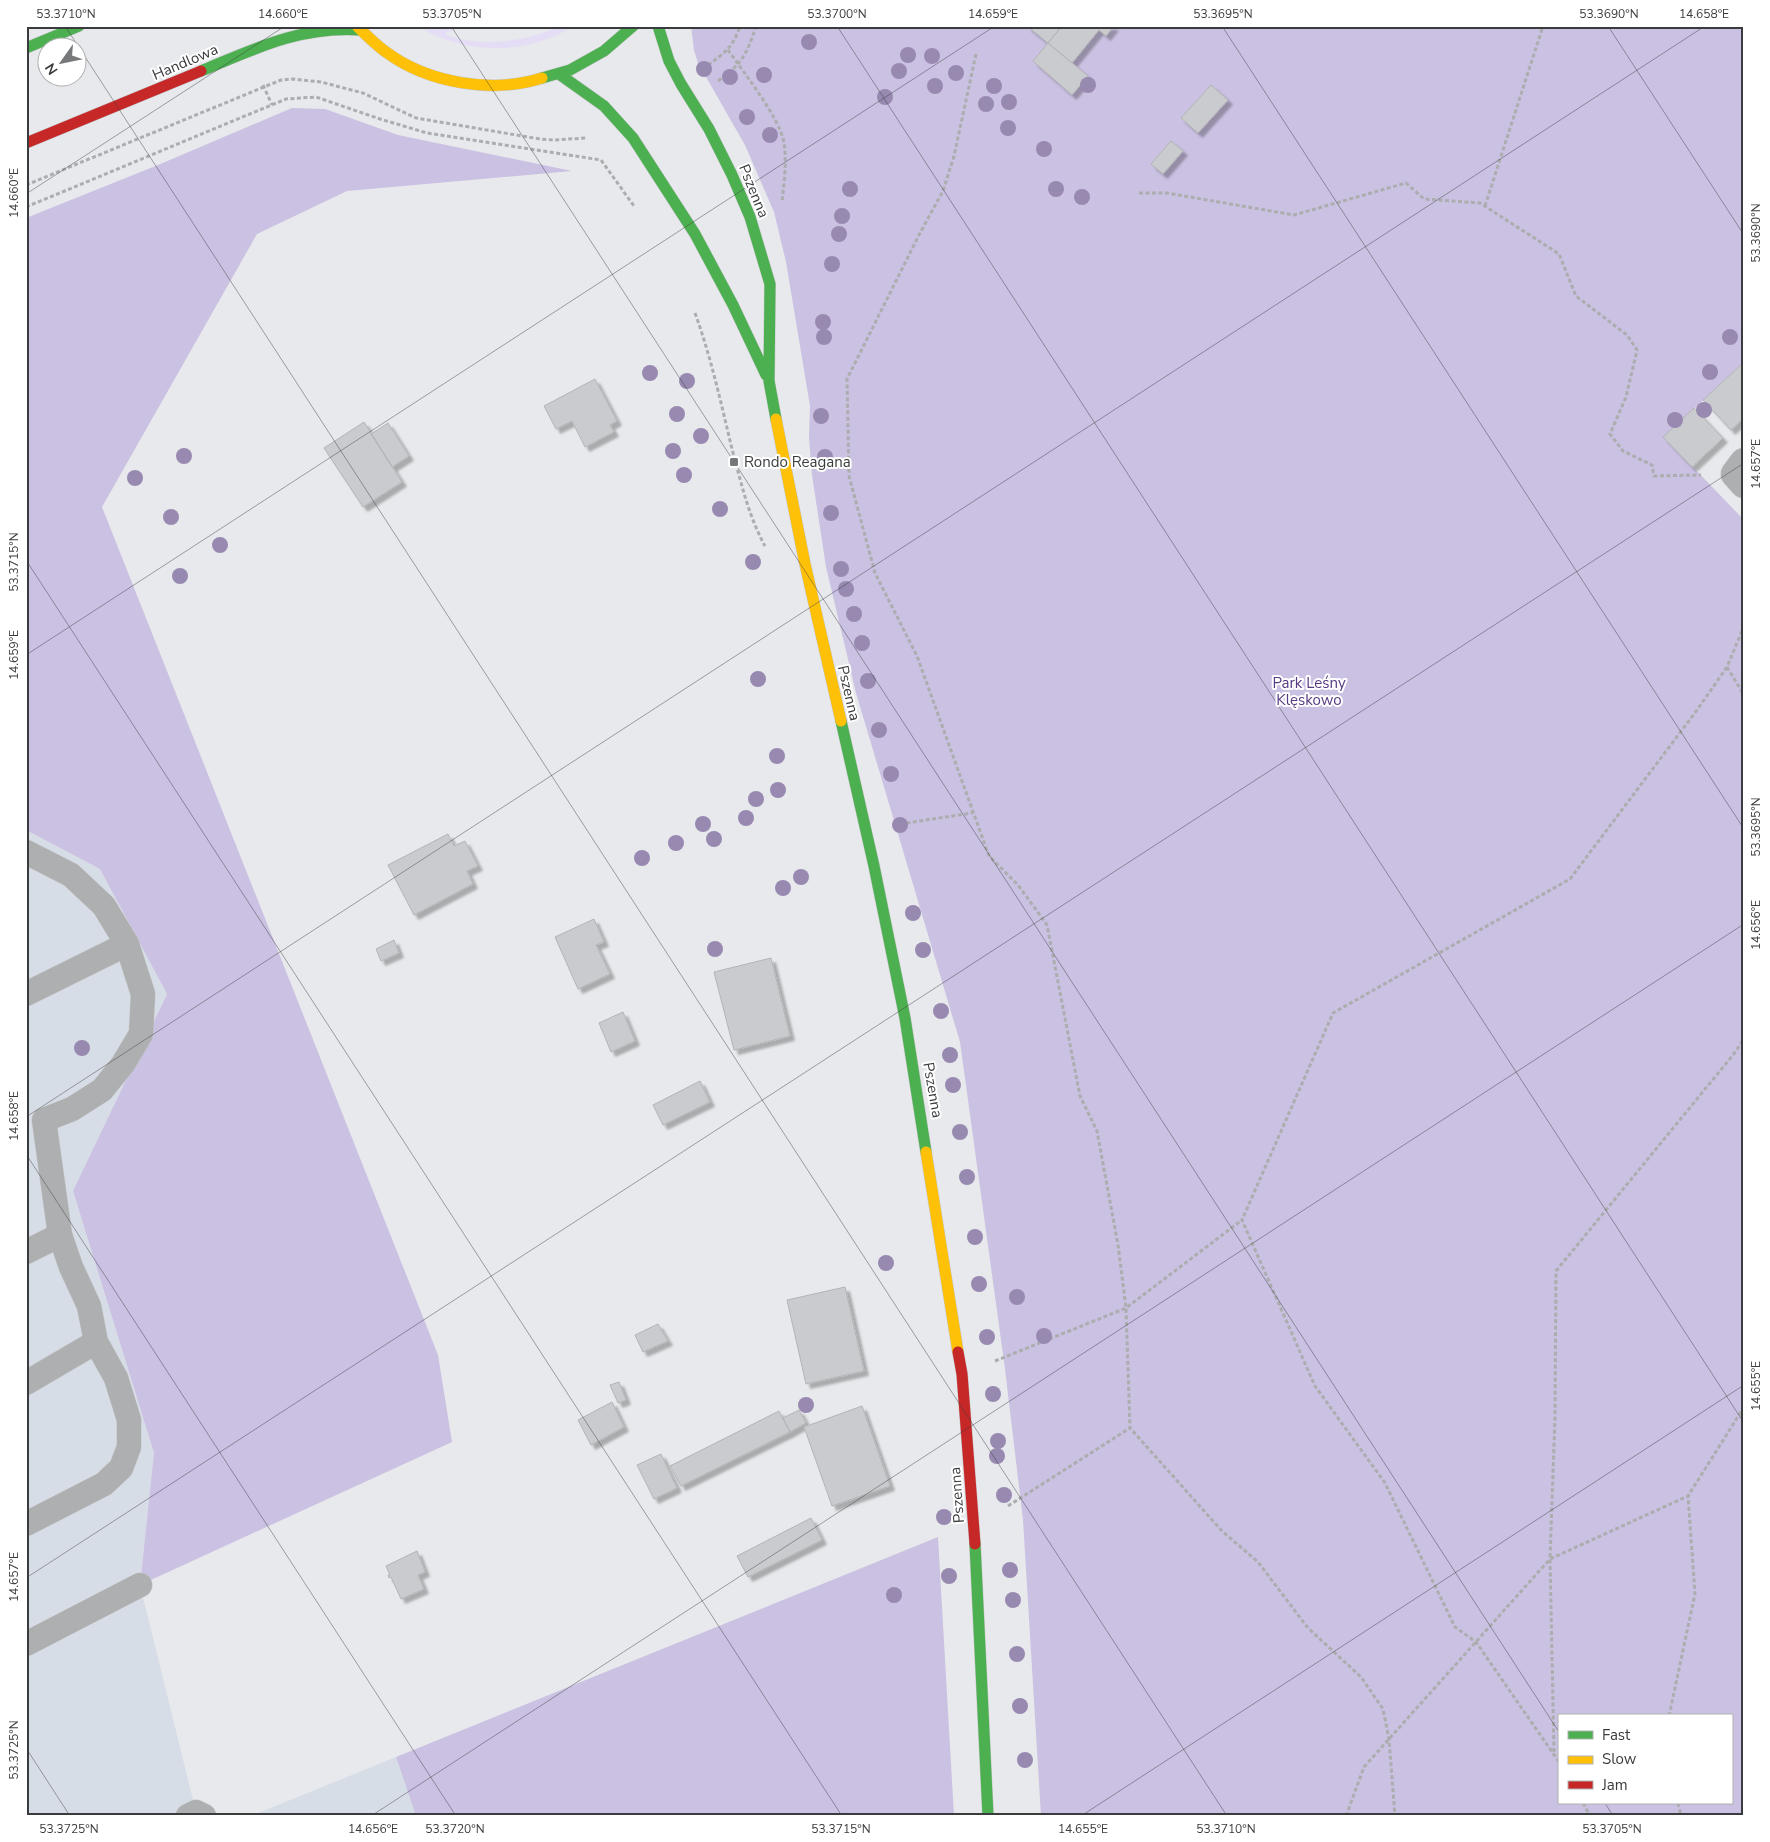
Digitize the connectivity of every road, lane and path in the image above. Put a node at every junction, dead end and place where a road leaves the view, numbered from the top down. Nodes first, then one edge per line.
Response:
1 (79, 26) edge
2 (633, 26) edge
3 (658, 26) edge
4 (740, 26) edge
5 (756, 26) edge
6 (1543, 26) edge
7 (358, 28) edge
8 (26, 48) edge
9 (728, 50) junction
10 (976, 54) dead end
11 (739, 66) junction
12 (706, 67) dead end
13 (559, 74) junction
14 (260, 78) dead end
15 (281, 80) dead end
16 (714, 84) dead end
17 (264, 87) junction
18 (272, 105) junction
19 (26, 143) edge
20 (26, 185) edge
21 (1139, 193) dead end
22 (1485, 206) junction
23 (26, 207) edge
24 (782, 207) dead end
25 (638, 212) dead end
26 (692, 305) dead end
27 (769, 381) junction
28 (1741, 473) edge
29 (766, 548) dead end
30 (1744, 626) edge
31 (1727, 667) junction
32 (1744, 695) edge
33 (972, 813) junction
34 (865, 830) junction
35 (27, 853) edge
36 (127, 944) junction
37 (26, 994) edge
38 (1744, 1039) edge
39 (35, 1123) edge
40 (1242, 1220) junction
41 (60, 1235) junction
42 (26, 1252) edge
43 (1126, 1308) junction
44 (96, 1342) junction
45 (962, 1374) junction
46 (26, 1383) edge
47 (1744, 1407) edge
48 (1130, 1428) junction
49 (1688, 1496) junction
50 (974, 1518) junction
51 (26, 1524) edge
52 (1550, 1559) junction
53 (140, 1585) dead end
54 (1476, 1642) junction
55 (26, 1644) edge
56 (1669, 1714) edge
57 (1389, 1739) junction
58 (1554, 1753) junction
59 (1558, 1760) edge
60 (1584, 1804) edge
61 (188, 1816) edge
62 (204, 1816) edge
63 (988, 1816) edge
64 (1346, 1816) edge
65 (1395, 1816) edge
66 (1590, 1816) edge

1 - 8 street
2 - 13 street
3 - 27 street, Pszenna
4 - 9 path
5 - 11 path
6 - 22 path
7 - 13 street
7 - 19 street, Handlowa
9 - 11 path
9 - 12 path
10 - 33 path
11 - 16 path
11 - 24 path
13 - 27 street, Pszenna
14 - 17 path
15 - 17 path
17 - 18 path
17 - 20 path
18 - 23 path
18 - 25 path
21 - 22 path
22 - 28 path
26 - 29 path
27 - 34 street, Pszenna
30 - 31 path
31 - 32 path
31 - 40 path
33 - 34 path
33 - 43 path
34 - 45 street, Pszenna
35 - 36 lane
36 - 37 lane
36 - 39 lane
38 - 52 path
39 - 41 lane
40 - 43 path
40 - 54 path
41 - 42 lane
41 - 44 lane
43 - 45 path
43 - 48 path
44 - 46 lane
44 - 51 lane
45 - 50 street, Pszenna
47 - 49 path
48 - 50 path
48 - 57 path
49 - 52 path
49 - 56 path
50 - 63 street, Pszenna
52 - 54 path
52 - 58 path
53 - 55 lane
54 - 57 path
54 - 58 path
57 - 64 path
57 - 65 path
58 - 59 path
60 - 66 path
61 - 62 lane

